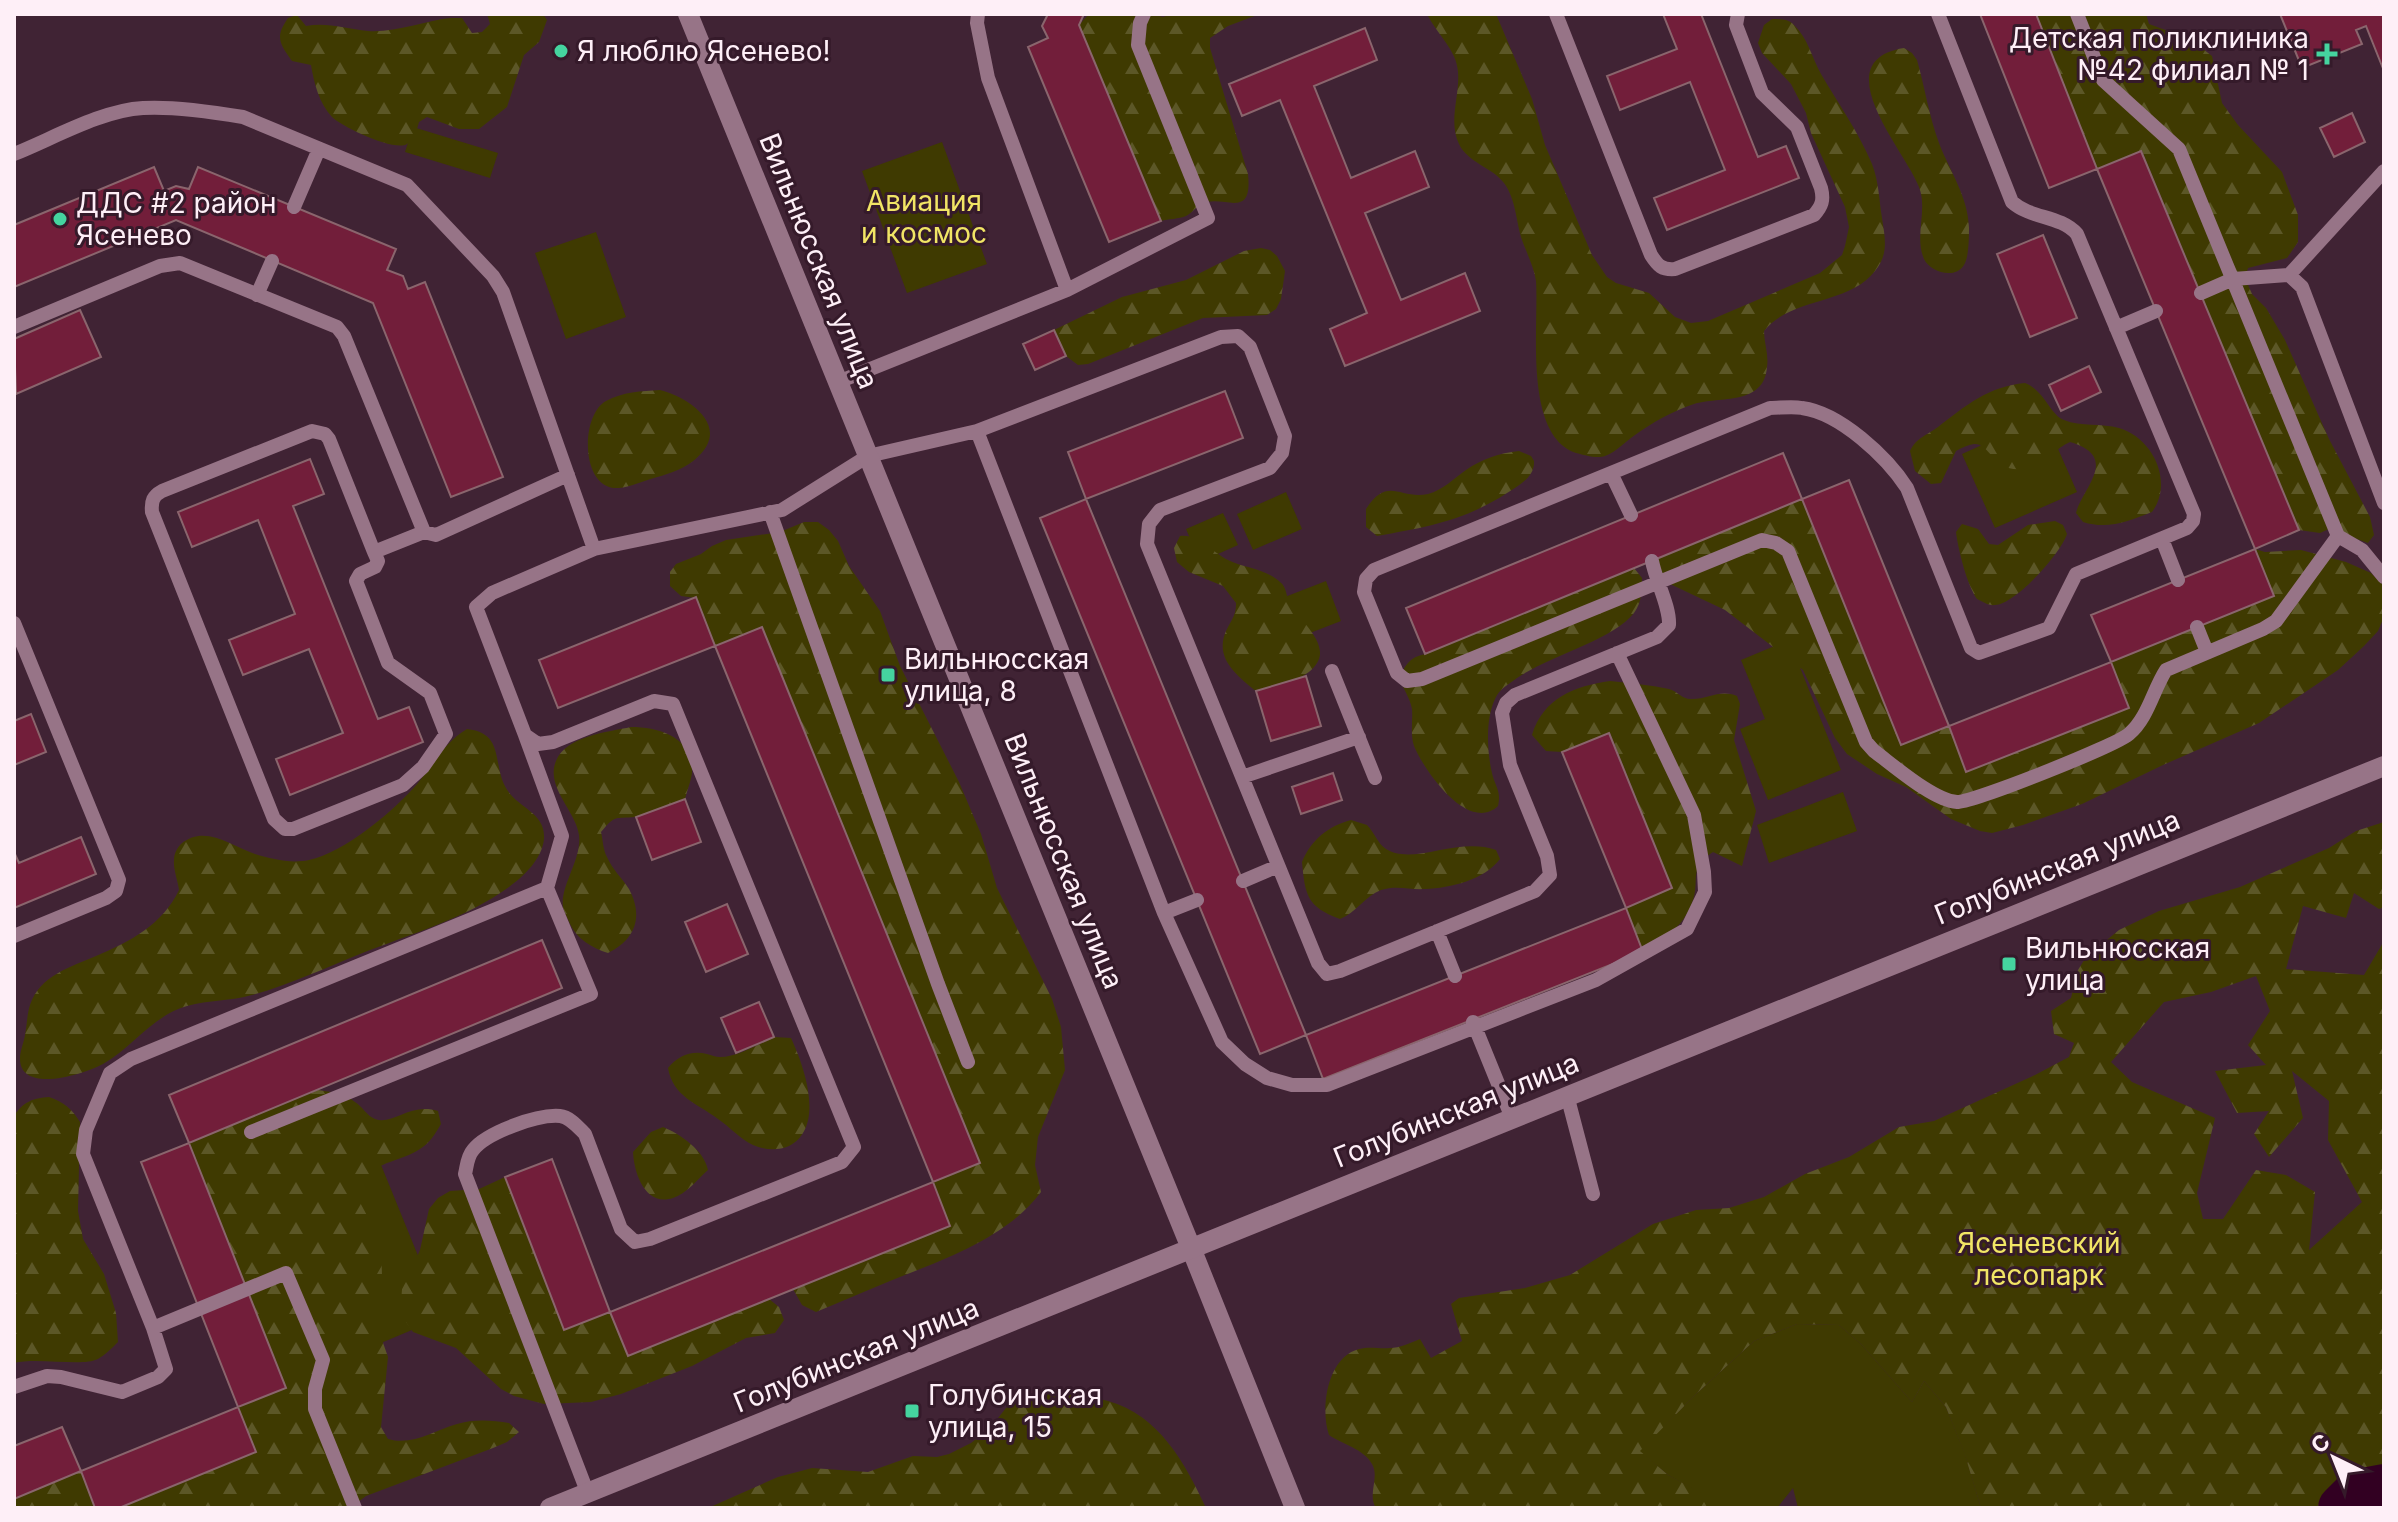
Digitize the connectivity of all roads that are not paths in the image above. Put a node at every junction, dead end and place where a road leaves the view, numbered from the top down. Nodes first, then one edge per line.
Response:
1 (688, 14) edge
2 (978, 14) edge
3 (1144, 14) edge
4 (1556, 14) edge
5 (1738, 14) edge
6 (1938, 14) edge
7 (2077, 14) edge
8 (319, 149) junction
9 (14, 154) edge
10 (2384, 171) edge
11 (294, 207) dead end
12 (272, 261) dead end
13 (2289, 275) junction
14 (2233, 279) junction
15 (1067, 290) junction
16 (2201, 293) dead end
17 (257, 295) junction
18 (2156, 311) dead end
19 (14, 327) edge
20 (2116, 328) junction
21 (838, 382) junction
22 (977, 431) junction
23 (868, 456) junction
24 (1611, 473) junction
25 (568, 475) junction
26 (2384, 503) edge
27 (770, 512) junction
28 (1631, 515) dead end
29 (424, 532) junction
30 (2338, 536) junction
31 (2162, 539) junction
32 (594, 549) junction
33 (374, 552) junction
34 (1652, 561) dead end
35 (2384, 577) edge
36 (2178, 580) dead end
37 (1656, 583) junction
38 (14, 623) edge
39 (2197, 627) dead end
40 (2207, 652) junction
41 (1617, 653) junction
42 (1332, 671) dead end
43 (525, 735) junction
44 (1359, 737) junction
45 (2384, 766) edge
46 (1242, 777) junction
47 (1375, 778) dead end
48 (1278, 866) junction
49 (1243, 881) dead end
50 (547, 888) junction
51 (1197, 900) dead end
52 (1164, 913) junction
53 (1437, 931) junction
54 (14, 936) edge
55 (1455, 976) dead end
56 (1474, 1024) junction
57 (968, 1062) dead end
58 (1567, 1095) junction
59 (1512, 1118) junction
60 (251, 1132) dead end
61 (1593, 1194) dead end
62 (1191, 1248) junction
63 (153, 1328) junction
64 (14, 1387) edge
65 (588, 1494) junction
66 (355, 1508) edge
67 (550, 1508) edge
68 (1295, 1508) edge

1 - 21 street, Вильнюсская улица
2 - 15 lane
3 - 15 lane
4 - 5 lane
6 - 20 lane
7 - 14 lane
8 - 9 lane
8 - 11 lane
8 - 25 lane
10 - 13 lane
12 - 17 lane
13 - 14 lane
13 - 26 lane
14 - 16 lane
14 - 30 lane
15 - 21 lane
17 - 19 lane
17 - 29 lane
18 - 20 lane
20 - 31 lane
21 - 23 street, Вильнюсская улица
22 - 23 lane
22 - 46 lane
22 - 52 lane
23 - 27 lane
23 - 62 street, Вильнюсская улица
24 - 28 lane
24 - 31 lane
24 - 37 lane
25 - 29 lane
25 - 32 lane
27 - 32 lane
27 - 57 lane
29 - 33 lane
30 - 35 lane
30 - 40 lane
31 - 36 lane
32 - 43 lane
33 - 33 lane
34 - 37 lane
37 - 40 lane
37 - 41 lane
38 - 54 lane
39 - 40 lane
41 - 53 lane
41 - 56 lane
42 - 44 lane
43 - 50 lane
43 - 65 lane
44 - 46 lane
44 - 47 lane
45 - 58 street, Голубинская улица
46 - 48 lane
48 - 49 lane
48 - 53 lane
50 - 60 lane
50 - 63 lane
51 - 52 lane
52 - 56 lane
53 - 55 lane
56 - 59 lane
58 - 59 street, Голубинская улица
58 - 61 lane
59 - 62 street, Голубинская улица
62 - 65 street, Голубинская улица
62 - 68 street, Вильнюсская улица
63 - 64 lane
63 - 66 lane
65 - 67 street, Голубинская улица

